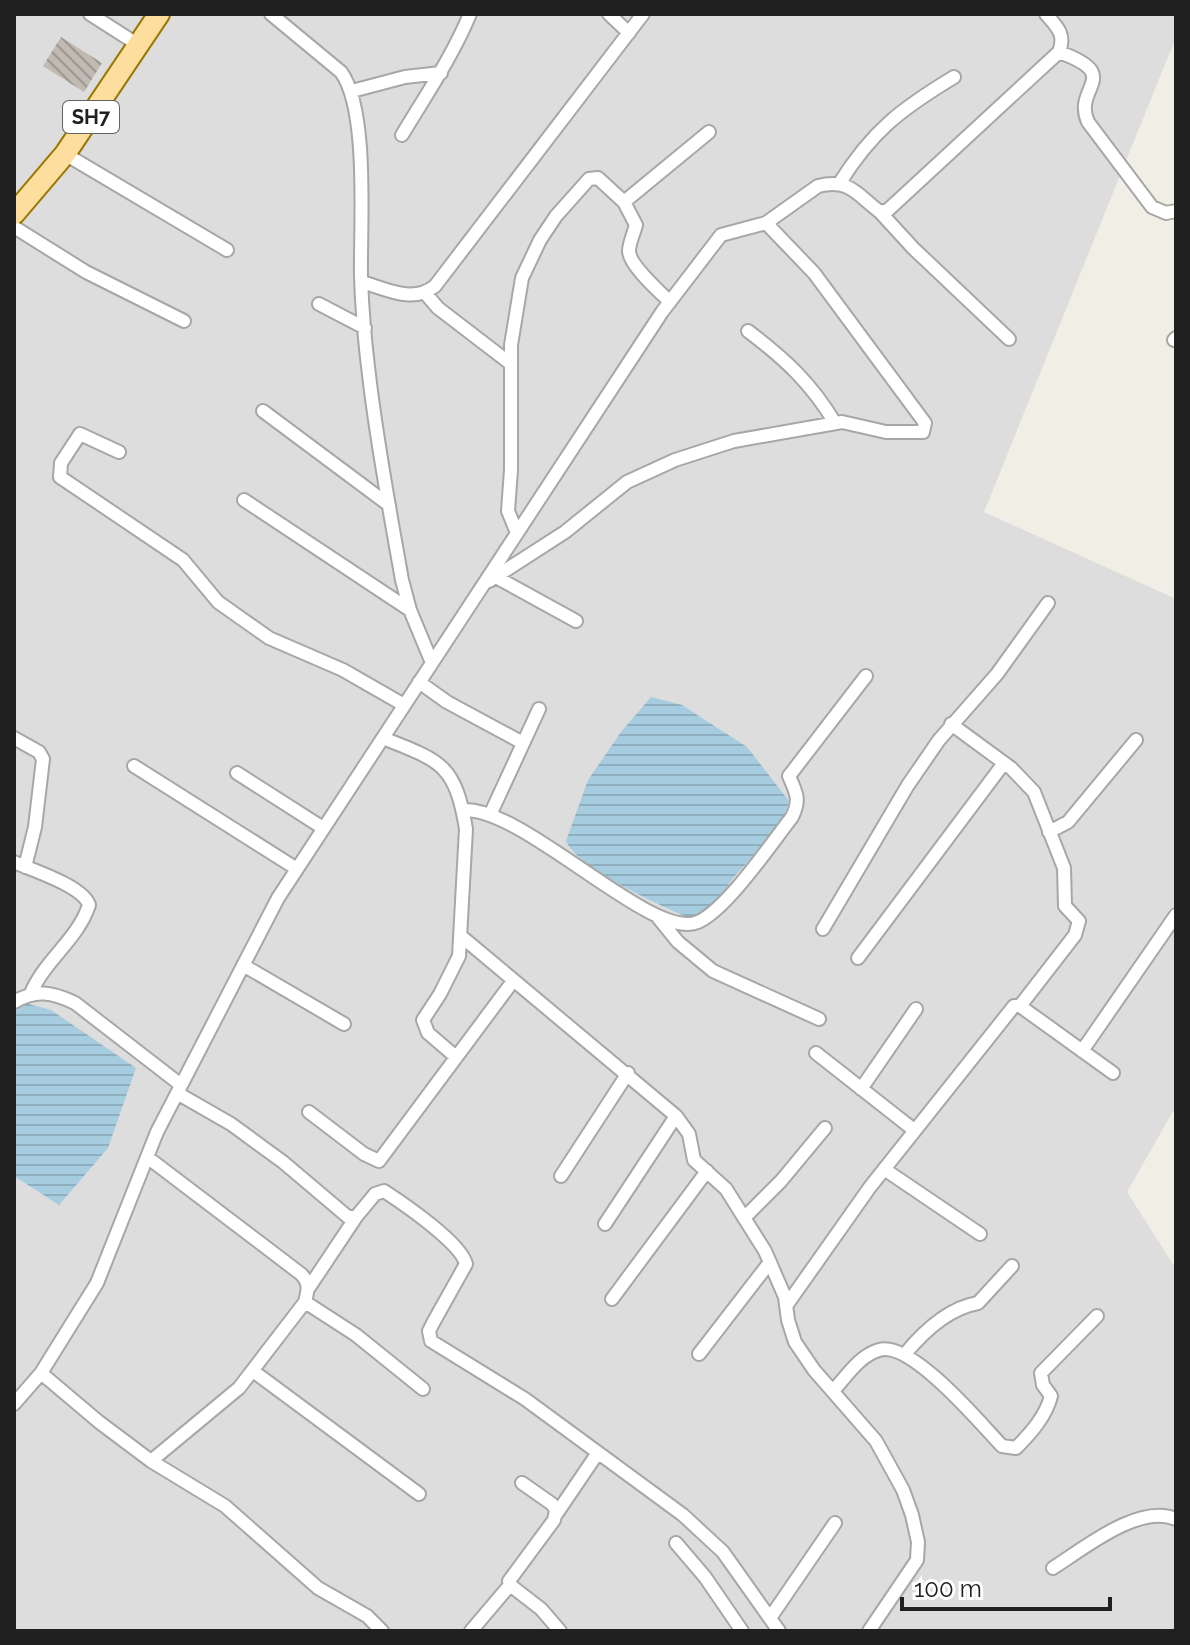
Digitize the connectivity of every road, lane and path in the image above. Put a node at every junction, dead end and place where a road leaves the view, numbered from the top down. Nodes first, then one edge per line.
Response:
1 (90, 14) edge
2 (159, 14) edge
3 (271, 14) edge
4 (470, 14) edge
5 (609, 14) edge
6 (643, 14) edge
7 (1046, 14) edge
8 (629, 33) junction
9 (140, 46) junction
10 (1059, 52) junction
11 (441, 73) junction
12 (954, 77) dead end
13 (352, 91) junction
14 (709, 132) dead end
15 (402, 135) dead end
16 (65, 154) junction
17 (839, 184) junction
18 (624, 202) junction
19 (1176, 211) edge
20 (880, 212) junction
21 (14, 214) edge
22 (766, 223) junction
23 (14, 227) edge
24 (227, 250) dead end
25 (362, 282) junction
26 (426, 294) junction
27 (670, 302) junction
28 (319, 304) dead end
29 (184, 321) dead end
30 (365, 328) junction
31 (748, 331) dead end
32 (1009, 339) dead end
33 (511, 364) junction
34 (263, 411) dead end
35 (835, 423) junction
36 (119, 452) dead end
37 (244, 500) dead end
38 (389, 505) junction
39 (517, 533) junction
40 (496, 577) junction
41 (483, 585) junction
42 (1048, 603) dead end
43 (410, 610) junction
44 (576, 621) dead end
45 (432, 663) junction
46 (866, 676) dead end
47 (419, 682) junction
48 (404, 705) junction
49 (539, 709) dead end
50 (951, 724) junction
51 (14, 738) edge
52 (383, 738) junction
53 (1136, 740) dead end
54 (523, 743) junction
55 (1004, 763) junction
56 (134, 766) dead end
57 (237, 773) dead end
58 (463, 810) junction
59 (490, 815) junction
60 (323, 828) junction
61 (1049, 832) junction
62 (20, 865) edge
63 (297, 869) junction
64 (656, 915) junction
65 (1176, 915) edge
66 (823, 929) dead end
67 (462, 937) junction
68 (858, 958) dead end
69 (243, 965) junction
70 (513, 981) junction
71 (31, 993) junction
72 (14, 1002) edge
73 (1020, 1006) junction
74 (916, 1009) dead end
75 (819, 1019) dead end
76 (344, 1024) dead end
77 (1082, 1051) junction
78 (816, 1053) dead end
79 (456, 1057) junction
80 (628, 1073) junction
81 (1113, 1073) dead end
82 (179, 1089) junction
83 (861, 1089) junction
84 (309, 1112) dead end
85 (676, 1116) junction
86 (825, 1128) dead end
87 (914, 1130) junction
88 (147, 1157) junction
89 (884, 1169) junction
90 (707, 1171) junction
91 (561, 1176) dead end
92 (356, 1217) junction
93 (744, 1218) junction
94 (605, 1224) dead end
95 (980, 1234) dead end
96 (770, 1262) junction
97 (1012, 1266) dead end
98 (306, 1295) junction
99 (612, 1299) dead end
100 (786, 1306) junction
101 (1097, 1316) dead end
102 (699, 1354) dead end
103 (905, 1354) junction
104 (253, 1371) junction
105 (41, 1373) junction
106 (423, 1389) dead end
107 (833, 1391) junction
108 (14, 1404) edge
109 (597, 1454) junction
110 (151, 1461) junction
111 (522, 1483) dead end
112 (419, 1494) dead end
113 (555, 1516) junction
114 (1176, 1519) edge
115 (835, 1523) dead end
116 (676, 1543) dead end
117 (1053, 1568) dead end
118 (510, 1585) junction
119 (770, 1618) junction
120 (382, 1631) edge
121 (471, 1631) edge
122 (560, 1631) edge
123 (742, 1631) edge
124 (779, 1631) edge
125 (869, 1631) edge

1 - 9 street
2 - 9 main road, SH7
3 - 13 street
4 - 11 street
5 - 8 street
6 - 8 street
7 - 10 street
8 - 26 street
9 - 16 main road, SH7
10 - 19 street
10 - 20 street
11 - 13 street
11 - 15 street
12 - 17 street
13 - 25 street
14 - 18 street
16 - 21 main road, SH7
16 - 24 street
17 - 20 street
17 - 22 street
18 - 27 street
18 - 33 street
20 - 32 street
22 - 27 street
22 - 35 street
23 - 29 street
25 - 26 street
25 - 30 street
26 - 33 street
27 - 39 street
28 - 30 street
30 - 38 street
31 - 35 street
33 - 39 street
34 - 38 street
35 - 40 street
36 - 48 street
37 - 43 street
38 - 43 street
39 - 41 street
40 - 41 street
40 - 44 street
41 - 45 street
42 - 50 street
43 - 45 street
45 - 47 street
46 - 64 street
47 - 48 street
47 - 54 street
48 - 52 street
49 - 54 street
50 - 55 street
50 - 66 street
51 - 62 street
52 - 58 street
52 - 60 street
53 - 61 street
54 - 59 street
55 - 61 street
55 - 68 street
56 - 63 street
57 - 60 street
58 - 59 street
58 - 67 street
59 - 64 street
60 - 63 street
61 - 73 street
62 - 71 street
63 - 69 street
64 - 75 street
65 - 77 street
67 - 70 street
67 - 79 street
69 - 76 street
69 - 82 street
70 - 79 street
70 - 80 street
71 - 72 street
71 - 82 street
73 - 77 street
73 - 87 street
74 - 83 street
77 - 81 street
78 - 83 street
79 - 84 street
80 - 85 street
80 - 91 street
82 - 88 street
82 - 92 street
83 - 87 street
85 - 90 street
85 - 94 street
86 - 93 street
87 - 89 street
88 - 98 street
88 - 105 street
89 - 95 street
89 - 100 street
90 - 93 street
90 - 99 street
92 - 98 street
92 - 109 street
93 - 96 street
96 - 100 street
96 - 102 street
97 - 103 street
98 - 104 street
98 - 106 street
100 - 107 street
101 - 103 street
103 - 107 street
104 - 110 street
104 - 112 street
105 - 108 street
105 - 110 street
107 - 125 street
109 - 113 street
109 - 119 street
110 - 120 street
111 - 113 street
113 - 118 street
114 - 117 street
115 - 119 street
116 - 123 street
118 - 121 street
118 - 122 street
119 - 124 street

